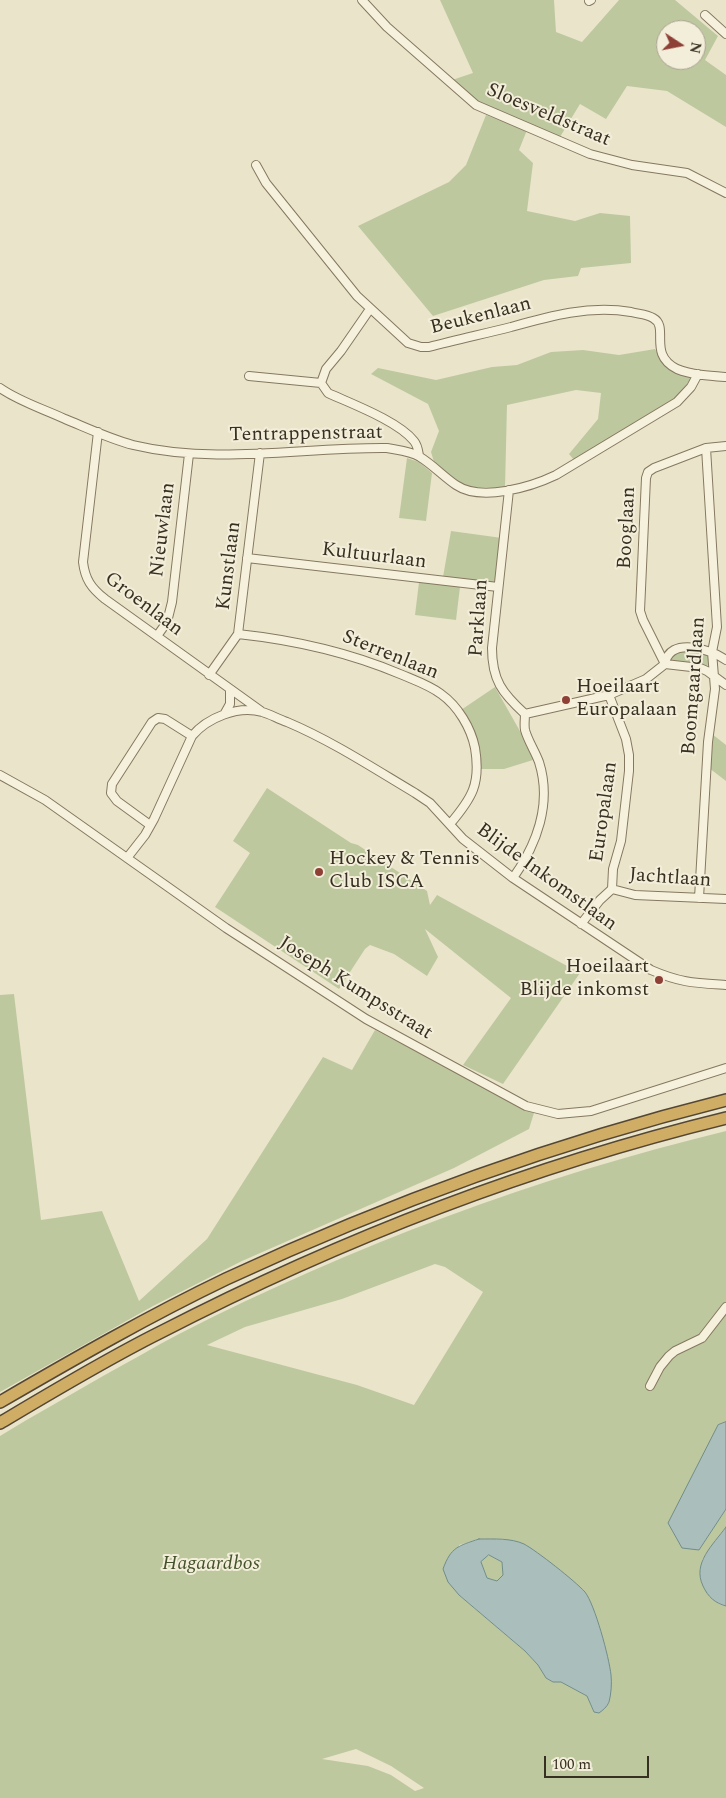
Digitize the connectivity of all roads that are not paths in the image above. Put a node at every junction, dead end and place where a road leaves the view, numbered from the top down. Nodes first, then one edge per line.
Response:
1 (362, 0) edge
2 (705, 16) dead end
3 (726, 34) edge
4 (256, 165) dead end
5 (726, 194) edge
6 (370, 310) junction
7 (698, 374) junction
8 (249, 376) dead end
9 (726, 377) edge
10 (321, 383) junction
11 (0, 388) edge
12 (98, 432) junction
13 (726, 446) edge
14 (706, 448) junction
15 (260, 453) junction
16 (189, 454) junction
17 (418, 456) junction
18 (509, 490) junction
19 (247, 558) junction
20 (498, 588) junction
21 (238, 634) junction
22 (157, 636) junction
23 (712, 652) junction
24 (726, 660) edge
25 (665, 664) junction
26 (210, 675) junction
27 (715, 677) junction
28 (726, 685) edge
29 (230, 689) junction
30 (610, 695) junction
31 (260, 711) junction
32 (226, 713) junction
33 (525, 714) junction
34 (192, 736) junction
35 (0, 775) edge
36 (450, 824) junction
37 (150, 825) junction
38 (127, 858) junction
39 (513, 878) junction
40 (612, 889) junction
41 (699, 898) junction
42 (726, 899) edge
43 (581, 924) junction
44 (726, 985) edge
45 (726, 1068) edge
46 (726, 1100) edge
47 (726, 1118) edge
48 (726, 1307) edge
49 (650, 1386) dead end
50 (0, 1402) edge
51 (0, 1423) edge

1 - 5 street, Sloesveldstraat
2 - 3 street
4 - 6 street, Beukenlaan
6 - 7 street, Beukenlaan
6 - 10 street
7 - 9 street
7 - 18 street, Tentrappenstraat
8 - 10 street
10 - 17 street
11 - 12 street, Tentrappenstraat
12 - 16 street, Tentrappenstraat
12 - 22 street, Groenlaan
13 - 14 street, Booglaan
14 - 23 street, Boomgaardlaan
14 - 25 street, Booglaan
15 - 16 street, Tentrappenstraat
15 - 17 street, Tentrappenstraat
15 - 19 street, Kunstlaan
16 - 22 street, Nieuwlaan
17 - 18 street, Tentrappenstraat
18 - 20 street, Parklaan
19 - 20 street, Kultuurlaan
19 - 21 street, Kunstlaan
20 - 33 street, Parklaan
21 - 26 street, Kunstlaan
21 - 36 street, Sterrenlaan
22 - 26 street, Groenlaan
23 - 24 street
23 - 25 street
23 - 27 street, Boomgaardlaan
25 - 27 street
25 - 30 street
26 - 29 street, Groenlaan
27 - 28 street
27 - 41 street, Boomgaardlaan
29 - 31 street, Groenlaan
29 - 32 street
30 - 33 street
30 - 40 street, Europalaan
31 - 32 street, Blijde Inkomstlaan
31 - 36 street, Blijde Inkomstlaan
32 - 34 street, Blijde Inkomstlaan
33 - 39 street
34 - 37 street, Blijde Inkomstlaan
34 - 37 street
35 - 38 street, Joseph Kumpsstraat
36 - 39 street, Blijde Inkomstlaan
37 - 38 street, Blijde Inkomstlaan
38 - 45 street, Joseph Kumpsstraat
39 - 43 street, Blijde Inkomstlaan
40 - 41 street, Jachtlaan
40 - 43 street, Europalaan
41 - 42 street, Jachtlaan
43 - 44 street, Blijde Inkomstlaan
46 - 50 highway
47 - 51 highway
48 - 49 street

